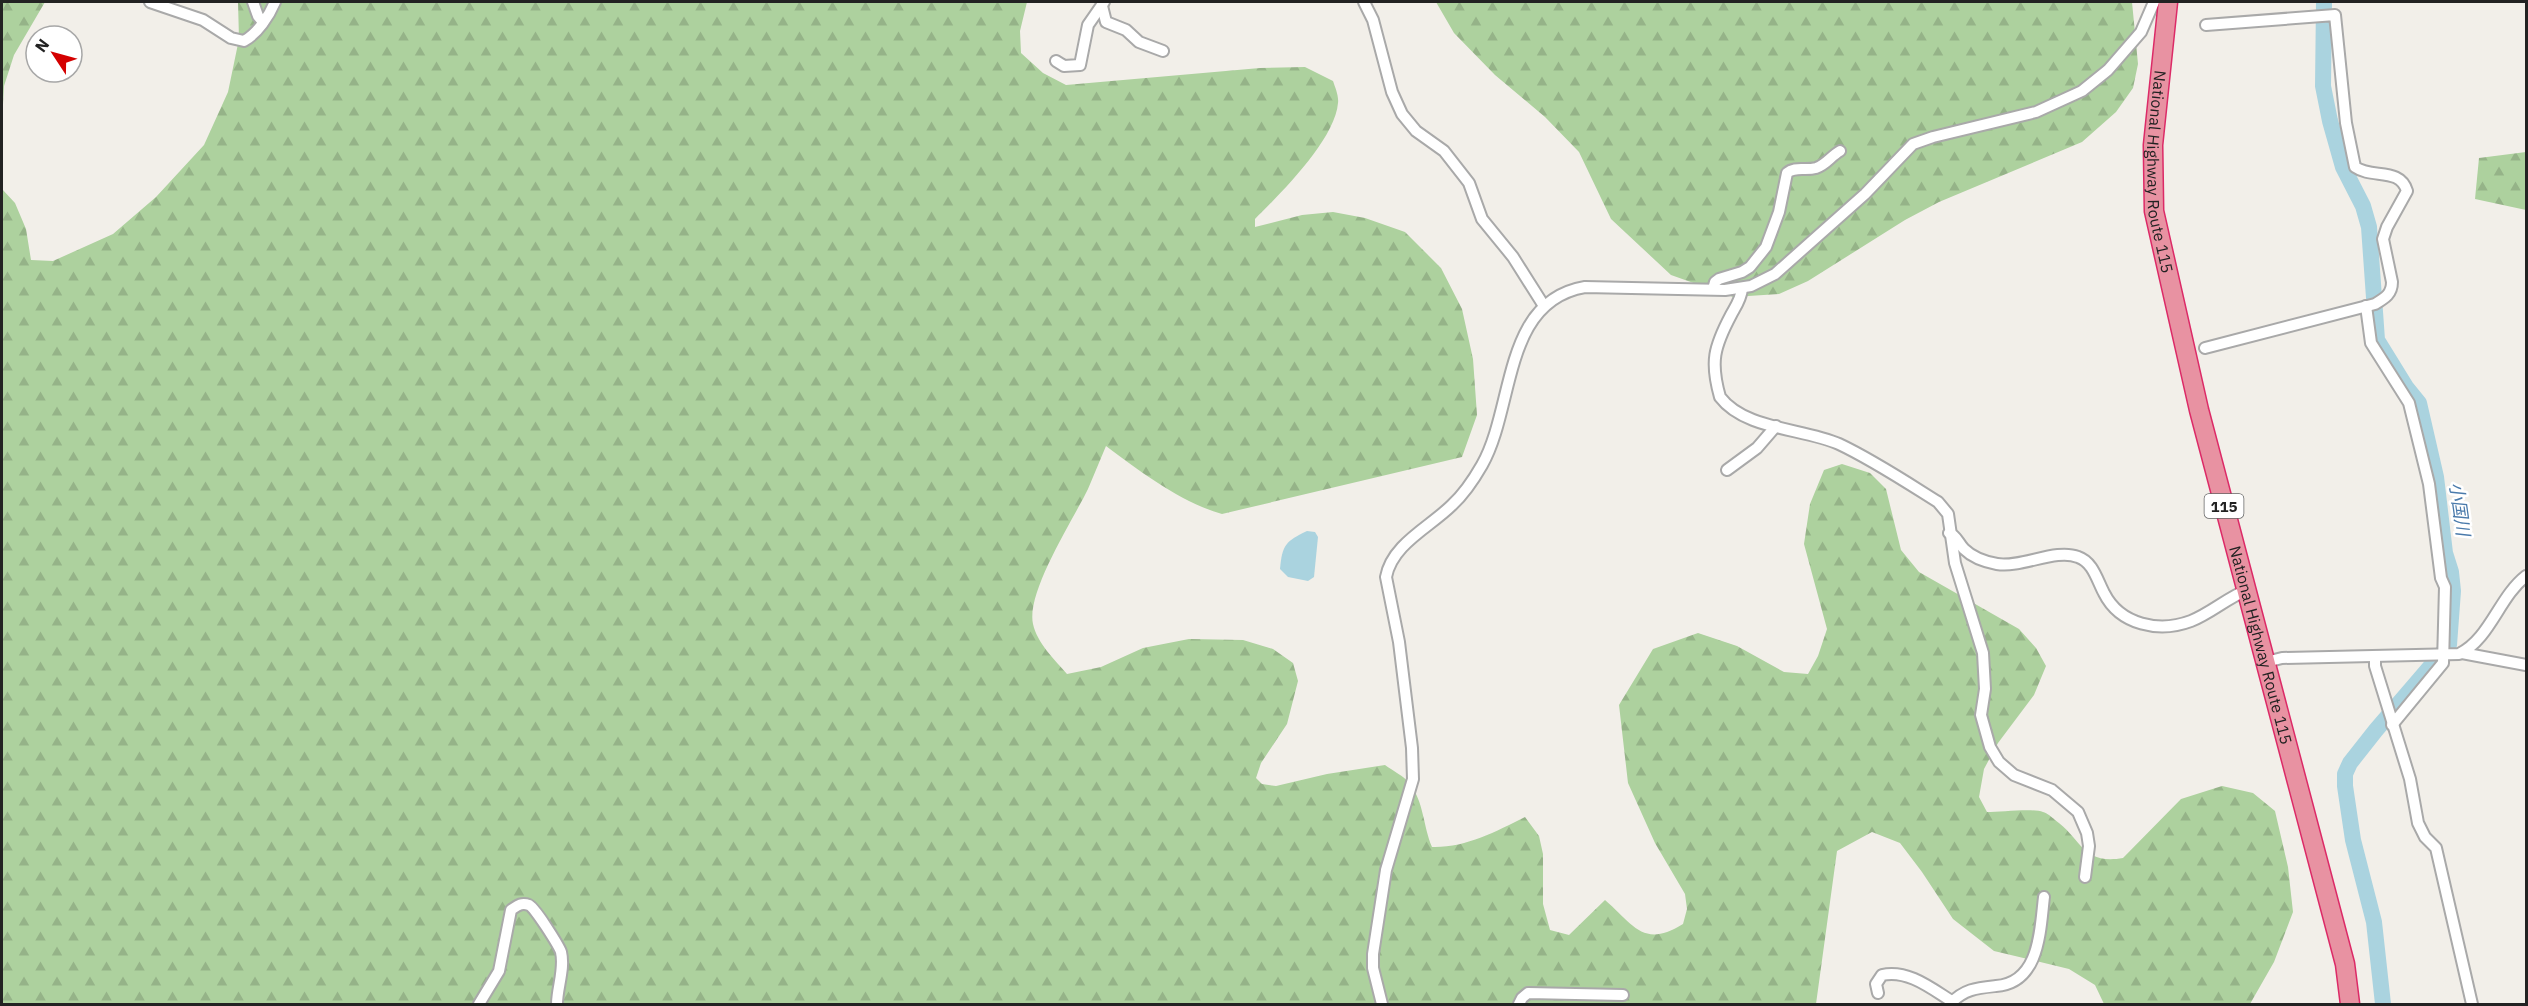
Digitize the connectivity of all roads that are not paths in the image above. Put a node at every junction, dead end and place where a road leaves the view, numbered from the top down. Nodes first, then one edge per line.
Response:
1 (150, 2) edge
2 (253, 2) edge
3 (274, 2) edge
4 (1365, 2) edge
5 (2154, 2) edge
6 (2168, 2) edge
7 (1103, 4) edge
8 (263, 22) junction
9 (2206, 25) dead end
10 (1163, 51) dead end
11 (1056, 61) dead end
12 (1840, 151) dead end
13 (1713, 289) junction
14 (1742, 289) junction
15 (1544, 306) junction
16 (2366, 306) junction
17 (2205, 348) dead end
18 (1776, 426) junction
19 (1727, 470) dead end
20 (1948, 533) junction
21 (2526, 576) edge
22 (2247, 590) junction
23 (2462, 653) junction
24 (2444, 656) junction
25 (2375, 657) junction
26 (2266, 662) junction
27 (2526, 665) edge
28 (2392, 725) junction
29 (2085, 878) dead end
30 (2044, 897) dead end
31 (1878, 993) dead end
32 (1623, 995) dead end
33 (1952, 1003) edge
34 (479, 1005) edge
35 (557, 1005) edge
36 (1382, 1005) edge
37 (1519, 1005) edge
38 (2350, 1005) edge
39 (2472, 1005) edge

1 - 8 street
2 - 8 street
3 - 8 street
4 - 15 street
5 - 14 street
6 - 22 highway, National Highway Route 115 / 115
7 - 10 street
7 - 11 street
9 - 16 street
12 - 13 street
13 - 14 street
13 - 15 street
14 - 18 street
15 - 36 street
16 - 17 street
16 - 24 street
18 - 19 street
18 - 20 street
20 - 22 street
20 - 29 street
21 - 23 street
22 - 26 highway, National Highway Route 115 / 115
23 - 24 street
23 - 27 street
24 - 25 street
24 - 28 street
25 - 26 street
25 - 28 street
26 - 38 highway, National Highway Route 115 / 115
28 - 39 street
30 - 33 street
31 - 33 street
32 - 37 street
34 - 35 street

